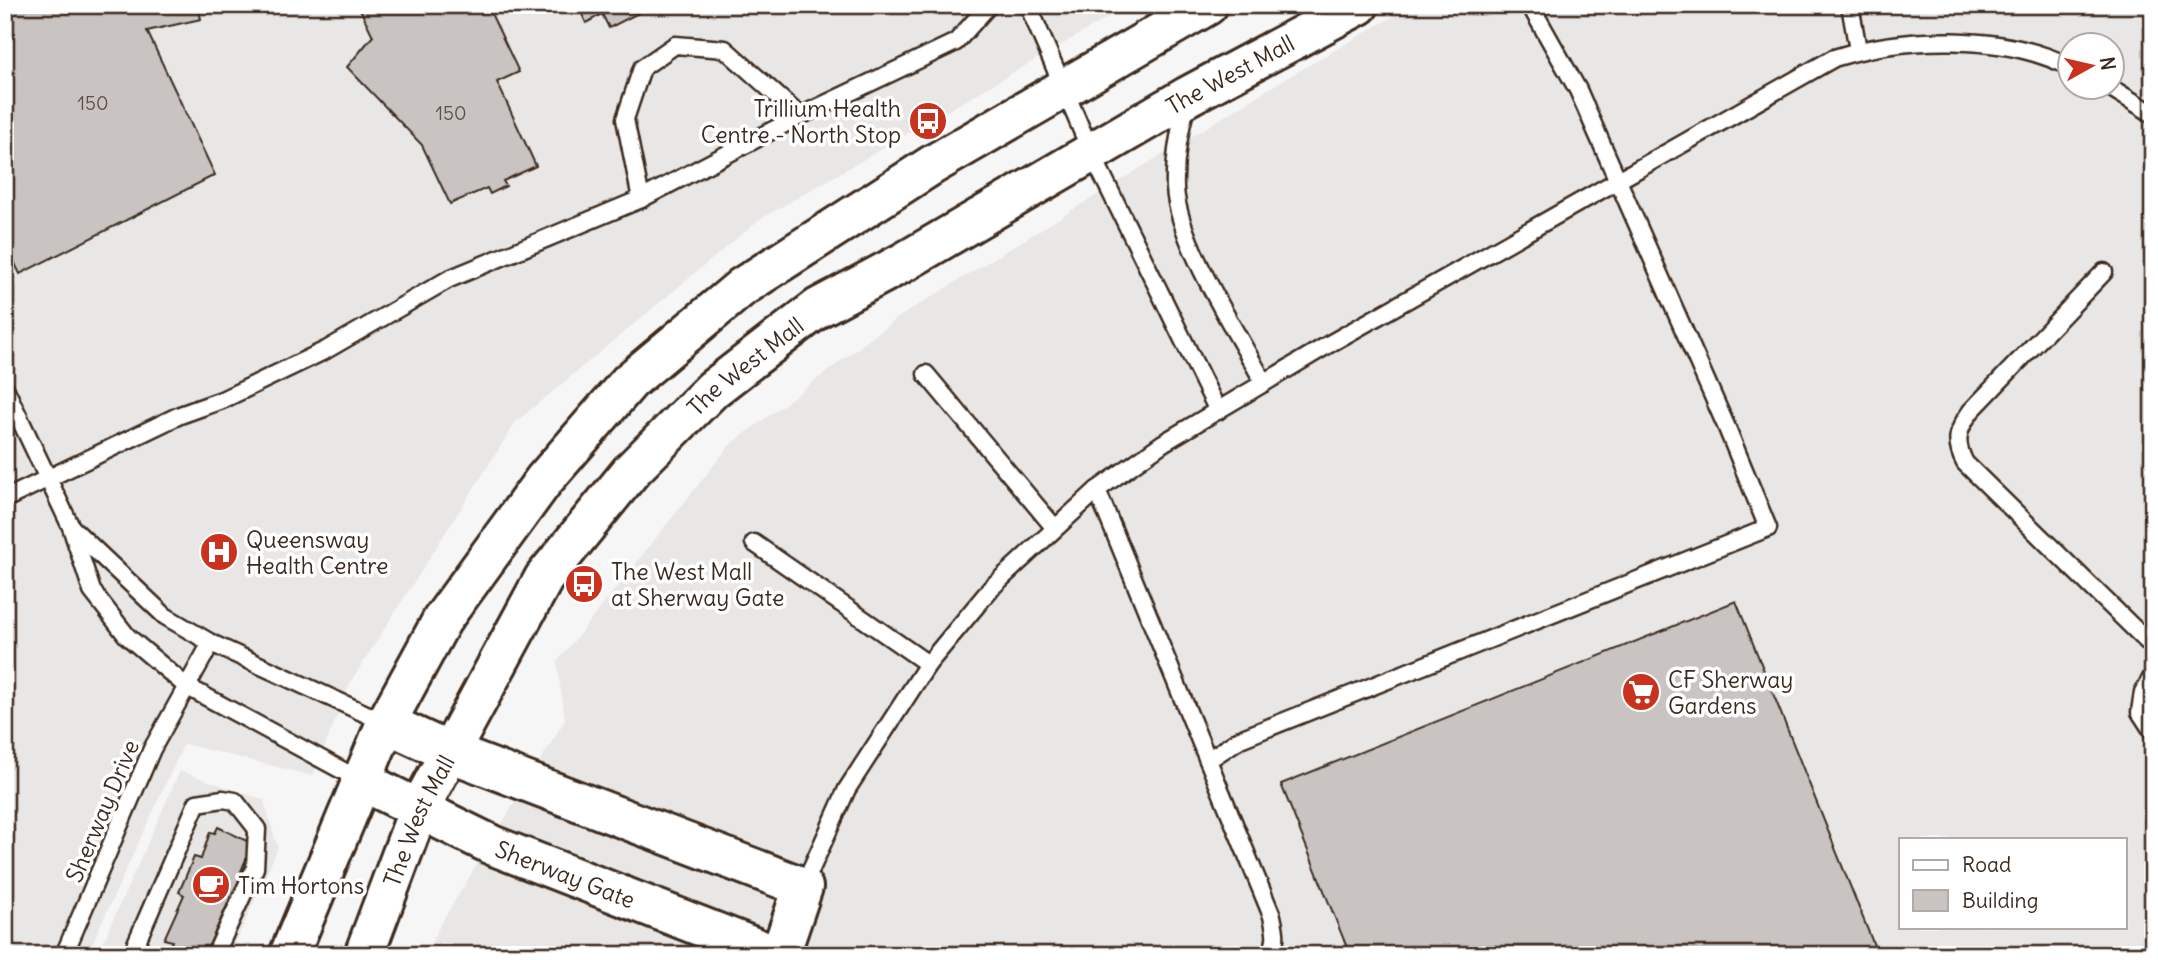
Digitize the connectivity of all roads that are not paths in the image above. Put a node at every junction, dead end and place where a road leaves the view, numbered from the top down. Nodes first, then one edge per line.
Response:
1 (989, 5) edge
2 (1028, 5) edge
3 (1208, 5) edge
4 (1359, 5) edge
5 (1530, 5) edge
6 (1850, 5) edge
7 (1858, 51) junction
8 (2056, 63) edge
9 (1062, 89) junction
10 (1188, 96) junction
11 (2126, 97) edge
12 (2153, 114) edge
13 (800, 116) junction
14 (1092, 154) junction
15 (1618, 182) junction
16 (641, 199) junction
17 (2104, 272) dead end
18 (926, 374) dead end
19 (1264, 383) junction
20 (5, 388) edge
21 (1218, 411) junction
22 (48, 478) junction
23 (1097, 490) junction
24 (5, 499) edge
25 (71, 527) junction
26 (1054, 527) junction
27 (754, 543) dead end
28 (211, 643) junction
29 (2153, 647) edge
30 (928, 664) junction
31 (2153, 675) edge
32 (186, 686) junction
33 (386, 723) junction
34 (2153, 732) edge
35 (449, 752) junction
36 (1208, 760) junction
37 (360, 780) junction
38 (418, 811) junction
39 (803, 887) junction
40 (64, 955) edge
41 (131, 955) edge
42 (215, 955) edge
43 (289, 955) edge
44 (363, 955) edge
45 (774, 955) edge
46 (780, 955) edge
47 (1268, 955) edge

1 - 13 lane
2 - 9 lane
3 - 9 main road
4 - 10 main road, The West Mall
5 - 15 lane
6 - 7 lane
7 - 8 lane
7 - 15 lane
9 - 14 lane
9 - 33 main road
10 - 14 main road, The West Mall
10 - 19 lane
11 - 12 lane
13 - 16 lane
13 - 16 lane
14 - 21 lane
14 - 35 main road, The West Mall
15 - 19 lane
15 - 36 lane
16 - 22 lane
17 - 29 lane
18 - 26 lane
19 - 21 lane
20 - 22 lane
21 - 23 lane
22 - 24 lane
22 - 25 lane
23 - 26 lane
23 - 36 lane
25 - 28 lane
25 - 32 lane
26 - 30 lane
27 - 30 lane
28 - 32 lane, Sherway Drive
28 - 33 lane
30 - 39 lane
31 - 34 lane
32 - 37 lane
32 - 40 lane, Sherway Drive
33 - 35 main road
33 - 37 main road
35 - 38 main road, The West Mall
35 - 39 main road
36 - 47 lane
37 - 38 main road, Sherway Gate
37 - 43 main road
38 - 44 main road, The West Mall
38 - 45 main road, Sherway Gate
39 - 46 main road
41 - 42 lane

